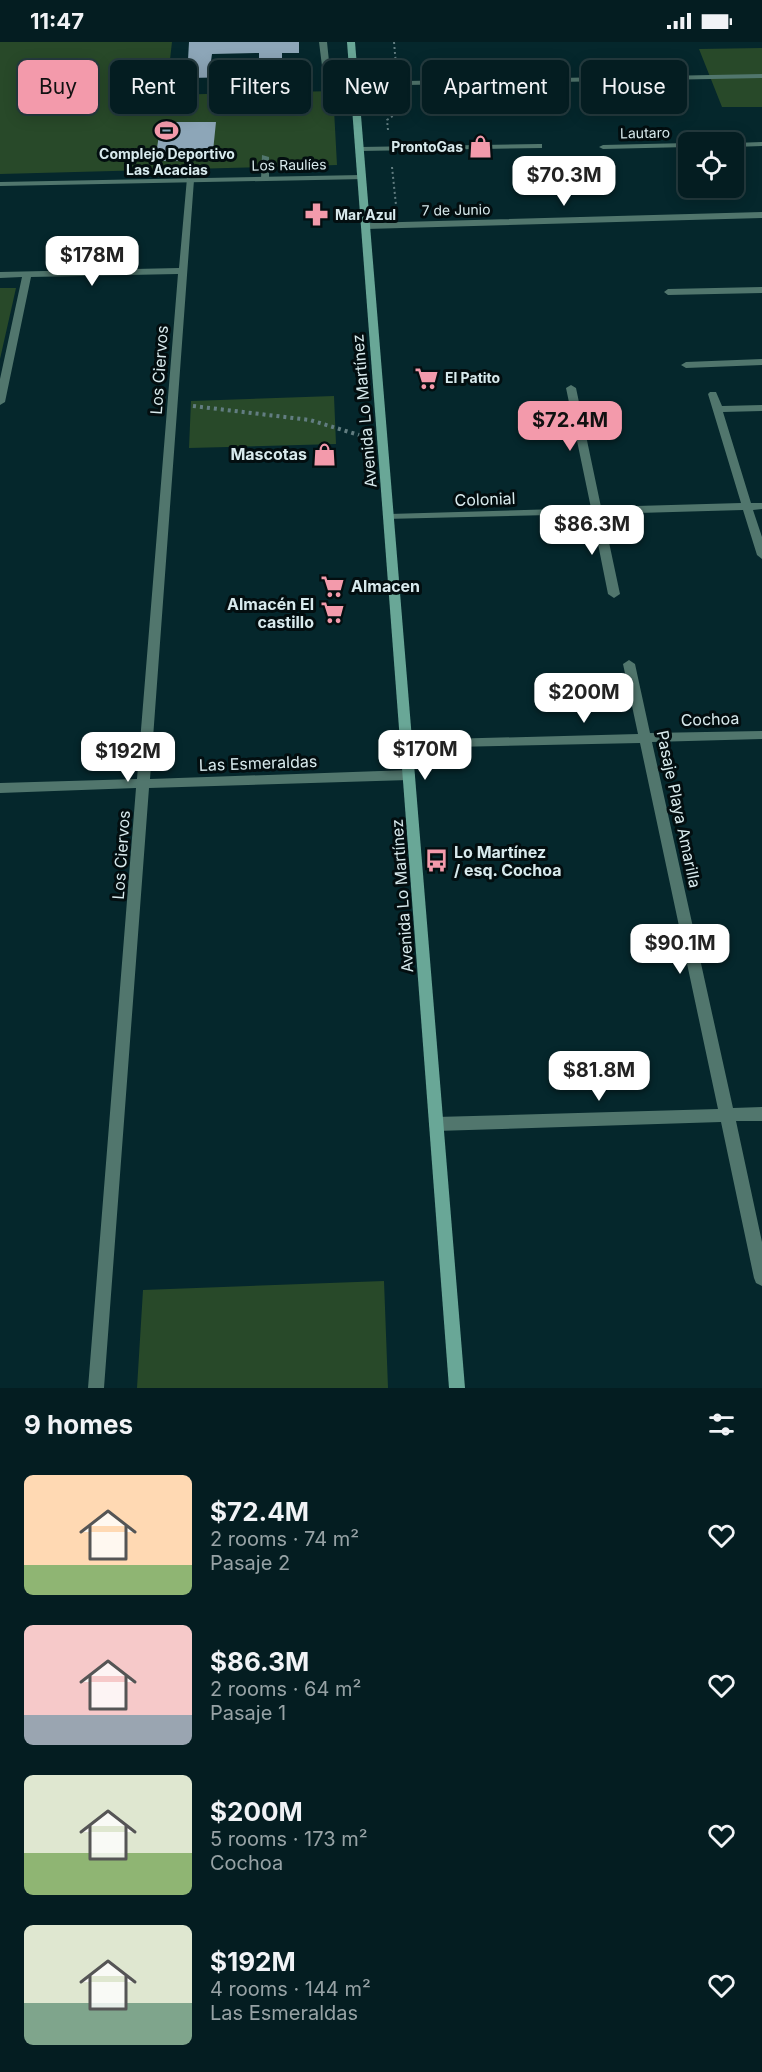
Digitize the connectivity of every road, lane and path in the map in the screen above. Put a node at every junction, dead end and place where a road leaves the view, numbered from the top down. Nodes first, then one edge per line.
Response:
1 (323, 42) edge
2 (351, 42) edge
3 (324, 60) edge
4 (353, 60) edge
5 (762, 76) edge
6 (410, 83) edge
7 (357, 114) edge
8 (762, 144) edge
9 (744, 145) edge
10 (539, 146) dead end
11 (678, 146) edge
12 (603, 147) dead end
13 (360, 149) junction
14 (265, 156) dead end
15 (362, 177) junction
16 (265, 179) junction
17 (190, 180) junction
18 (0, 184) edge
19 (762, 215) edge
20 (366, 226) junction
21 (183, 271) junction
22 (0, 275) edge
23 (27, 275) junction
24 (762, 290) edge
25 (668, 292) dead end
26 (762, 362) edge
27 (686, 365) dead end
28 (571, 388) dead end
29 (713, 394) dead end
30 (0, 402) edge
31 (172, 408) junction
32 (762, 408) edge
33 (718, 410) junction
34 (384, 448) junction
35 (762, 506) edge
36 (747, 507) junction
37 (597, 511) junction
38 (389, 517) junction
39 (762, 555) edge
40 (614, 594) dead end
41 (629, 664) dead end
42 (762, 735) edge
43 (646, 738) junction
44 (407, 744) junction
45 (409, 775) junction
46 (144, 783) junction
47 (0, 788) edge
48 (762, 1114) edge
49 (727, 1115) junction
50 (436, 1124) junction
51 (762, 1278) edge
52 (96, 1388) edge
53 (457, 1388) edge

1 - 3 street
2 - 4 main road, Avenida Lo Martínez
5 - 6 street
7 - 13 main road, Avenida Lo Martínez
8 - 9 street
10 - 13 street
11 - 12 street, Lautaro
13 - 15 main road, Avenida Lo Martínez
14 - 16 street
15 - 16 street, Los Raulíes
15 - 20 main road, Avenida Lo Martínez
16 - 17 street, Los Raulíes
17 - 18 street, Los Raulíes
17 - 21 street, Los Ciervos
19 - 20 street, 7 de Junio
20 - 34 main road, Avenida Lo Martínez
21 - 23 street
21 - 31 street, Los Ciervos
22 - 23 street
23 - 30 street
24 - 25 street
26 - 27 street
28 - 37 street
29 - 33 street
31 - 34 path
31 - 46 street, Los Ciervos
32 - 33 street
33 - 36 street
34 - 38 main road, Avenida Lo Martínez
35 - 36 street, Colonial
36 - 37 street, Colonial
36 - 39 street
37 - 38 street, Colonial
37 - 40 street
38 - 44 main road, Avenida Lo Martínez
41 - 43 street, Pasaje Playa Amarilla
42 - 43 street, Cochoa
43 - 44 street, Cochoa
43 - 49 street, Pasaje Playa Amarilla
44 - 45 main road, Avenida Lo Martínez
45 - 46 street, Las Esmeraldas
45 - 50 main road, Avenida Lo Martínez
46 - 47 street, Las Esmeraldas
46 - 52 street, Los Ciervos
48 - 49 street
49 - 50 street
49 - 51 street, Pasaje Playa Amarilla
50 - 53 main road, Avenida Lo Martínez

